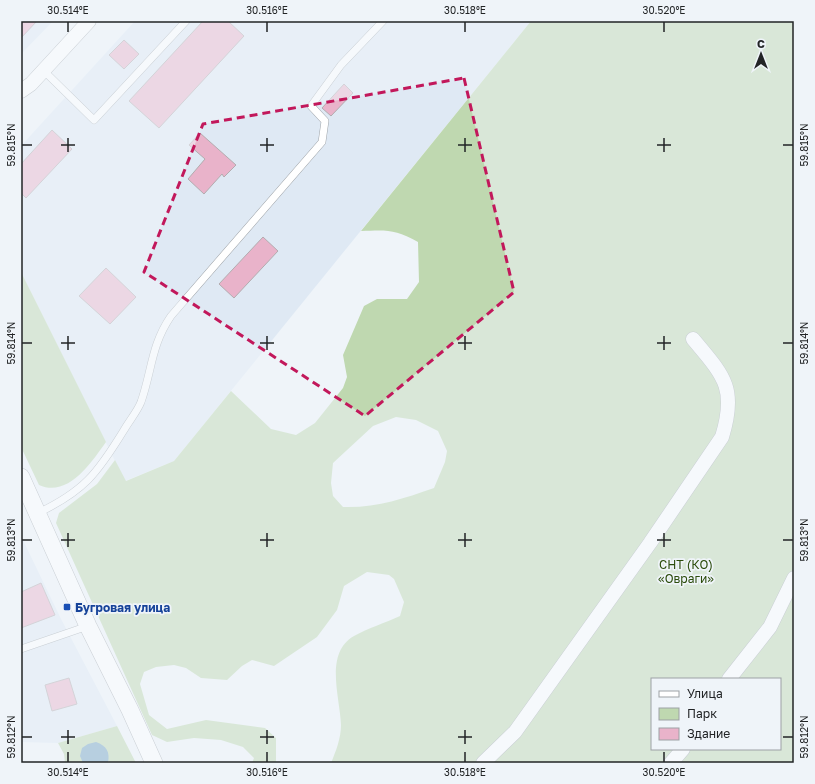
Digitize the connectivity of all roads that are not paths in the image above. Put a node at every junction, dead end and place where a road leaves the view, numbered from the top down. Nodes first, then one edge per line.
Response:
1 (89, 21) edge
2 (186, 21) edge
3 (383, 21) edge
4 (43, 70) junction
5 (21, 91) edge
6 (693, 339) dead end
7 (21, 478) edge
8 (37, 514) junction
9 (794, 578) edge
10 (88, 626) junction
11 (21, 649) edge
12 (730, 678) edge
13 (682, 750) edge
14 (153, 760) edge
15 (483, 763) edge
16 (671, 763) edge

1 - 4 street
2 - 4 lane
3 - 8 lane
4 - 5 street
6 - 15 street
7 - 8 street
8 - 10 street
9 - 12 street
10 - 11 lane
10 - 14 street
13 - 16 street

